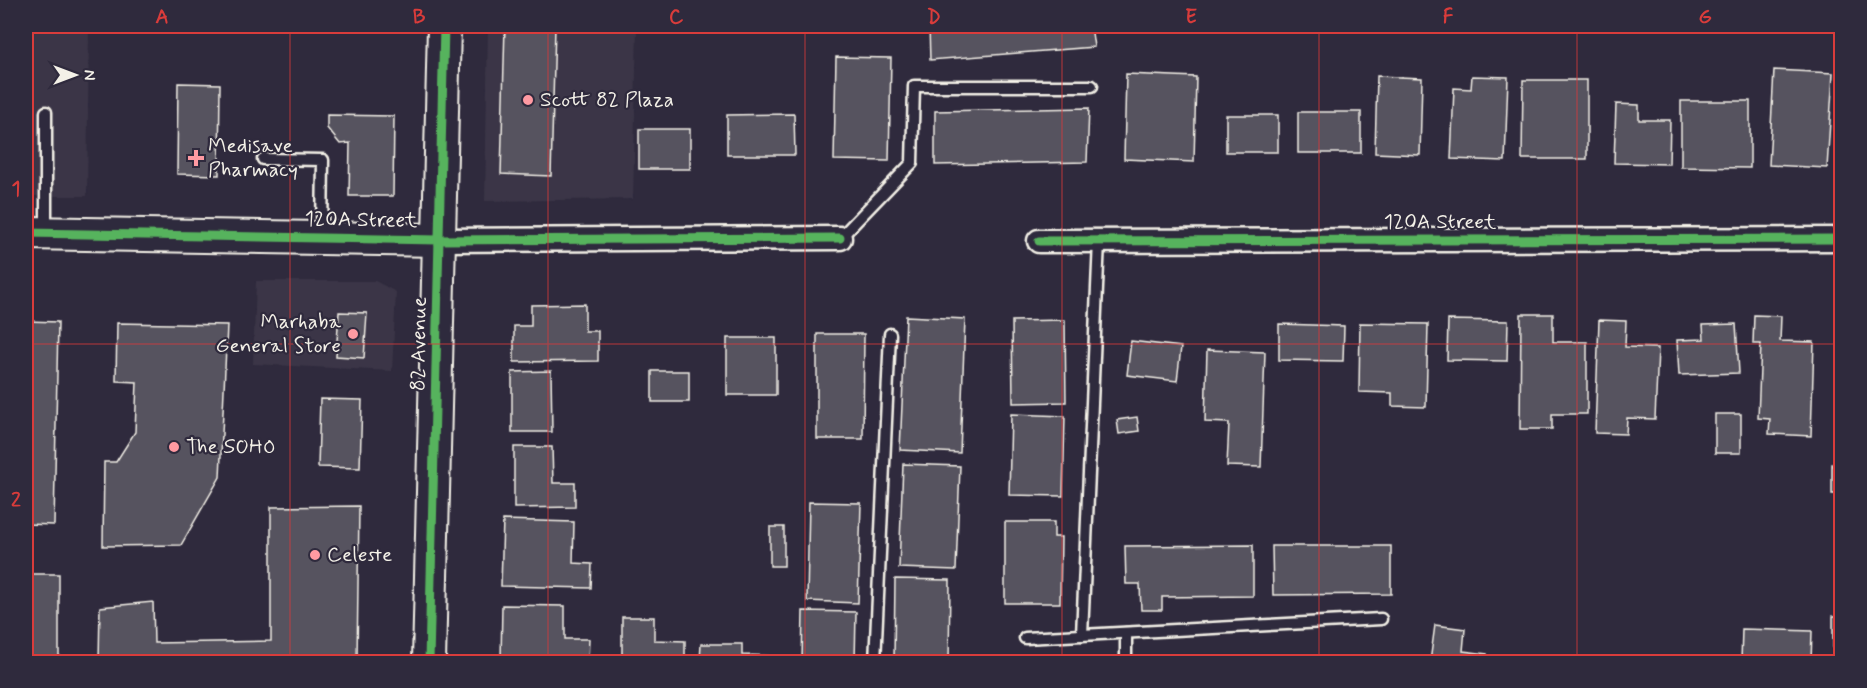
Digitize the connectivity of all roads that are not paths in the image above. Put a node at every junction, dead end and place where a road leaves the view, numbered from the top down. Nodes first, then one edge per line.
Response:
1 (444, 26) edge
2 (1092, 86) dead end
3 (46, 112) dead end
4 (263, 159) dead end
5 (36, 233) edge
6 (322, 238) junction
7 (840, 238) joint
8 (1842, 239) edge
9 (440, 240) junction
10 (1039, 241) dead end
11 (1099, 241) junction
12 (890, 334) dead end
13 (1381, 620) dead end
14 (1126, 633) junction
15 (1082, 635) junction
16 (1025, 638) dead end
17 (429, 663) edge
18 (875, 663) edge
19 (1126, 663) edge

1 - 9 street, 82 Avenue
2 - 7 lane
3 - 5 lane
4 - 6 lane
5 - 6 street, 120A Street
6 - 9 street, 120A Street
7 - 9 street, 120A Street
8 - 11 street, 120A Street
9 - 17 street, 82 Avenue
10 - 11 street, 120A Street
11 - 15 lane
12 - 18 lane
13 - 14 lane
14 - 15 lane
14 - 19 lane
15 - 16 lane

